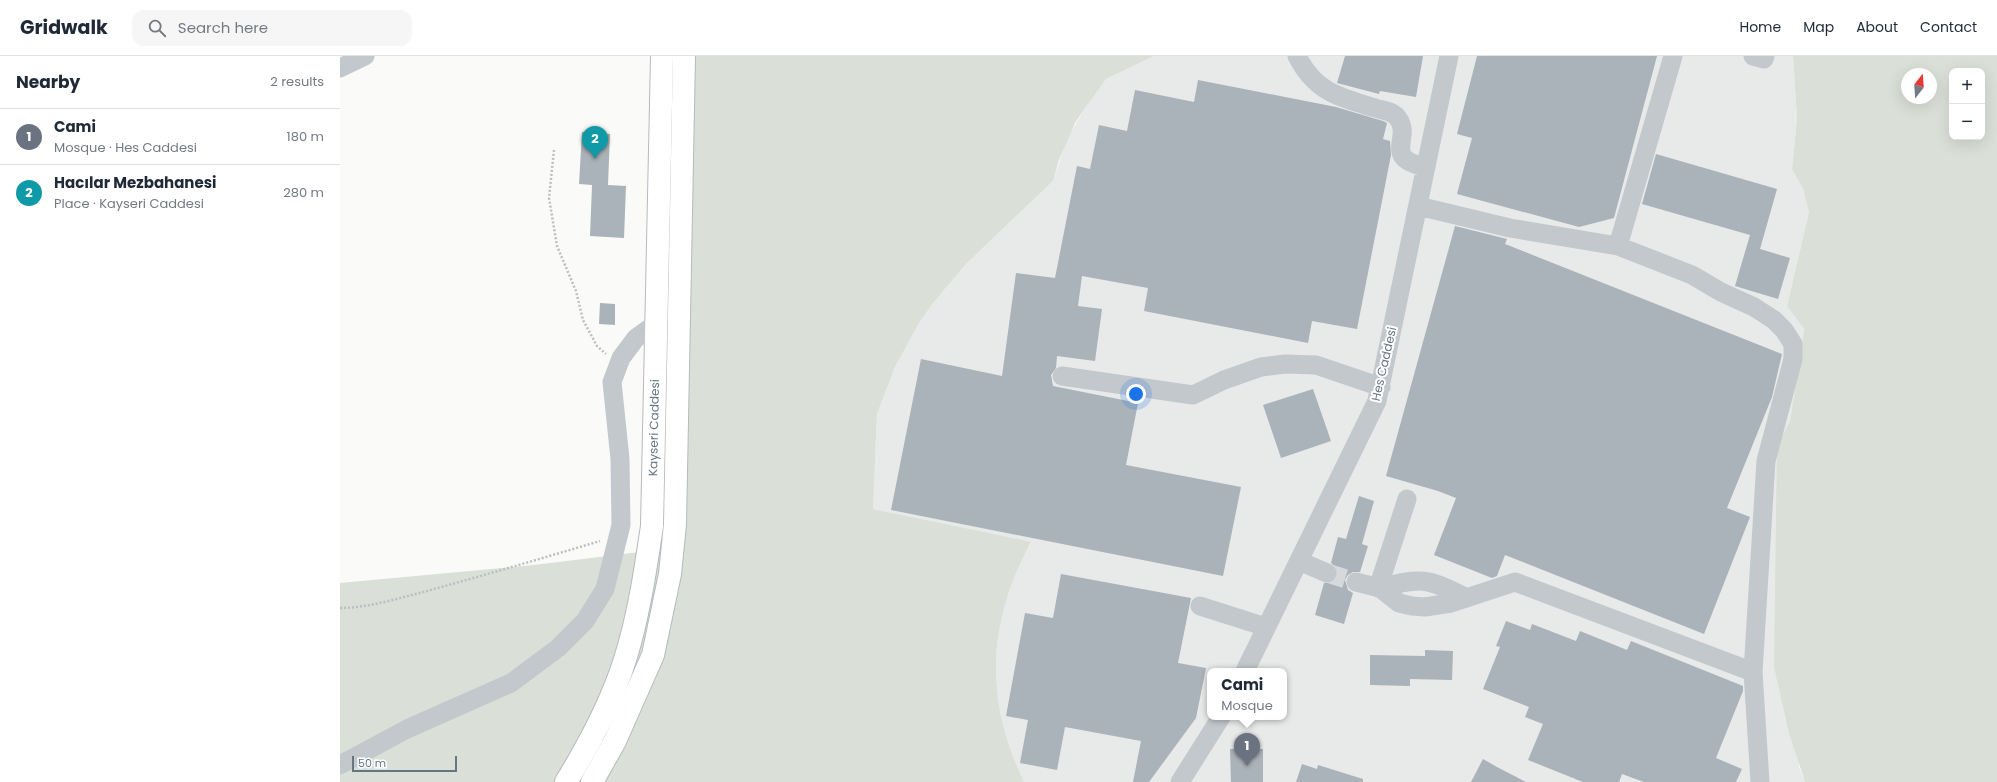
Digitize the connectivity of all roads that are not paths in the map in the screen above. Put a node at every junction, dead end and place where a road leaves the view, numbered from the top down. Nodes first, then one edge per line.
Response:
1 (364, 56) edge
2 (662, 56) edge
3 (684, 56) edge
4 (1297, 56) edge
5 (1449, 56) edge
6 (1673, 56) edge
7 (1753, 56) edge
8 (1765, 56) edge
9 (340, 68) edge
10 (1426, 167) junction
11 (1418, 206) junction
12 (1618, 246) junction
13 (657, 323) junction
14 (1062, 376) dead end
15 (1381, 387) junction
16 (1407, 499) dead end
17 (1299, 561) junction
18 (1327, 573) tunnel mouth
19 (1356, 582) tunnel mouth
20 (1379, 588) junction
21 (1465, 597) junction
22 (1200, 606) dead end
23 (1266, 627) junction
24 (1246, 668) edge
25 (1753, 672) junction
26 (1219, 720) edge
27 (340, 766) edge
28 (566, 782) edge
29 (592, 782) edge
30 (1180, 782) edge
31 (1760, 782) edge

1 - 9 street
2 - 13 main road, Kayseri Caddesi
3 - 29 main road, Kayseri Caddesi
4 - 10 street
5 - 10 street, Hes Caddesi
6 - 12 street
7 - 8 street
10 - 11 street, Hes Caddesi
11 - 12 street
11 - 15 street, Hes Caddesi
12 - 25 street
13 - 27 street
13 - 28 main road, Kayseri Caddesi
14 - 15 street
15 - 17 street, Hes Caddesi
16 - 20 street
17 - 18 street
17 - 23 street, Hes Caddesi
19 - 20 street
20 - 21 street
20 - 21 street
21 - 25 street
22 - 23 street
23 - 24 street, Hes Caddesi
25 - 31 street
26 - 30 street

